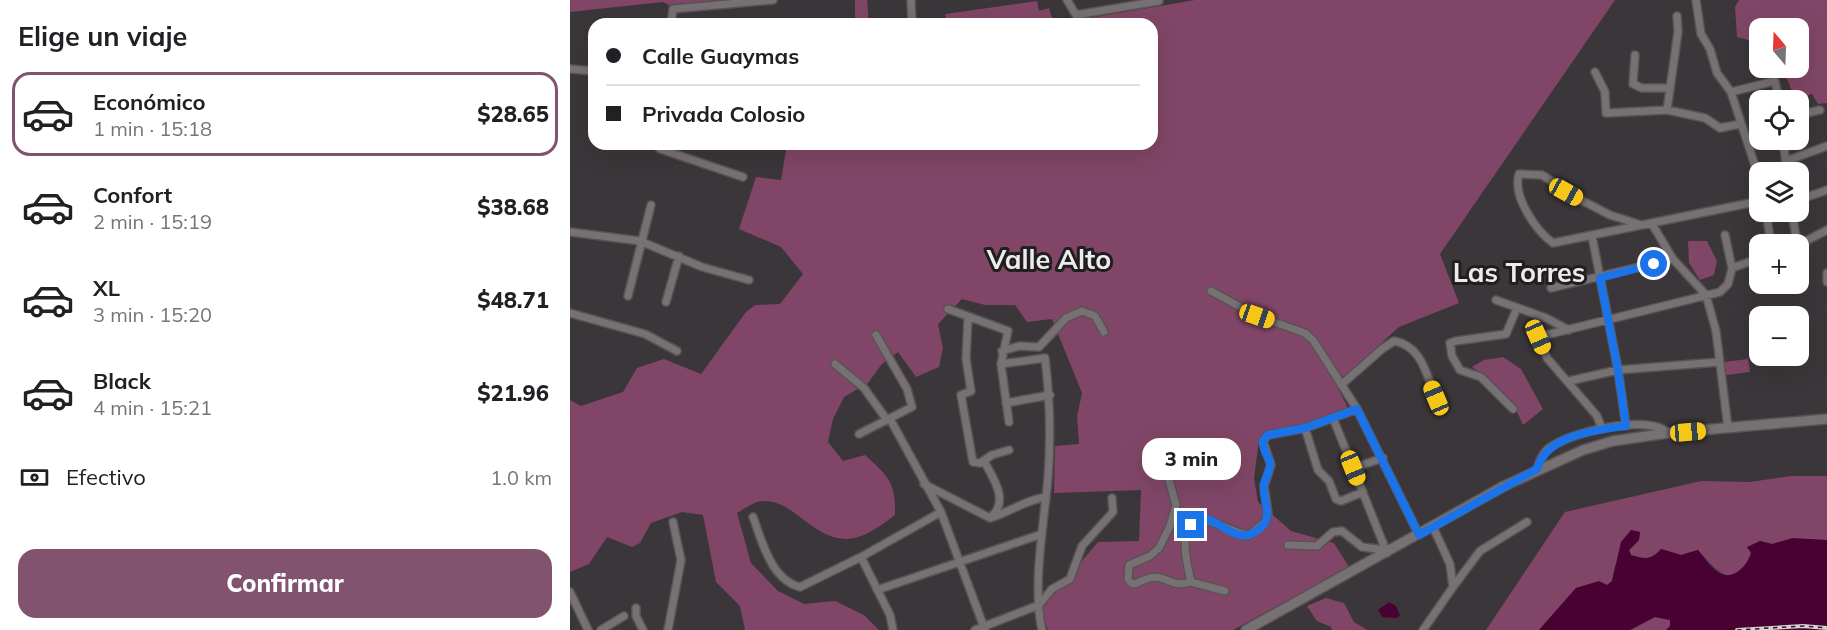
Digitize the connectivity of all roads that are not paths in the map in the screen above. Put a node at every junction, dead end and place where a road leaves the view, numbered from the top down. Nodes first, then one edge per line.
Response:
1 (773, 0) edge
2 (911, 0) edge
3 (1067, 0) edge
4 (1696, 0) edge
5 (1159, 1) edge
6 (1677, 16) dead end
7 (672, 18) edge
8 (912, 18) edge
9 (1635, 55) dead end
10 (570, 69) edge
11 (588, 70) edge
12 (1595, 72) dead end
13 (1670, 88) junction
14 (1777, 90) edge
15 (1731, 92) junction
16 (1667, 110) junction
17 (1820, 110) dead end
18 (1809, 112) edge
19 (1740, 124) junction
20 (1827, 146) edge
21 (671, 150) edge
22 (1785, 150) edge
23 (1786, 160) joint
24 (1753, 162) edge
25 (743, 177) dead end
26 (1827, 190) edge
27 (1809, 196) edge
28 (1749, 203) edge
29 (651, 205) dead end
30 (1652, 224) junction
31 (1641, 225) junction
32 (1827, 230) edge
33 (570, 232) edge
34 (1725, 235) dead end
35 (1592, 236) junction
36 (1809, 239) edge
37 (640, 240) junction
38 (679, 256) junction
39 (1673, 259) junction
40 (1749, 262) edge
41 (1732, 268) junction
42 (1827, 273) edge
43 (1600, 278) junction
44 (749, 280) dead end
45 (1827, 282) edge
46 (1551, 288) dead end
47 (1211, 291) dead end
48 (1706, 295) junction
49 (628, 296) dead end
50 (1496, 300) dead end
51 (666, 302) dead end
52 (1517, 308) junction
53 (948, 309) dead end
54 (570, 313) edge
55 (968, 318) junction
56 (1609, 318) junction
57 (1569, 330) junction
58 (1104, 332) dead end
59 (876, 335) dead end
60 (677, 351) dead end
61 (1002, 351) junction
62 (1719, 362) junction
63 (835, 364) dead end
64 (1001, 364) junction
65 (1618, 370) junction
66 (1569, 381) junction
67 (1341, 386) junction
68 (1050, 395) junction
69 (1436, 398) dead end
70 (1006, 403) junction
71 (1357, 409) junction
72 (1513, 410) dead end
73 (1333, 418) junction
74 (889, 419) junction
75 (1827, 419) edge
76 (1009, 422) dead end
77 (1626, 426) junction
78 (1305, 428) junction
79 (1728, 428) junction
80 (1602, 429) junction
81 (1668, 433) junction
82 (859, 434) dead end
83 (1009, 450) dead end
84 (1383, 458) junction
85 (984, 462) junction
86 (1353, 468) junction
87 (1537, 469) junction
88 (1168, 476) dead end
89 (924, 484) junction
90 (1364, 492) junction
91 (1046, 497) junction
92 (1112, 498) dead end
93 (941, 512) junction
94 (753, 518) dead end
95 (990, 518) junction
96 (673, 522) dead end
97 (1527, 522) dead end
98 (1433, 526) junction
99 (1042, 534) junction
100 (1419, 535) junction
101 (1288, 545) dead end
102 (1386, 551) junction
103 (861, 557) junction
104 (960, 563) junction
105 (1191, 582) junction
106 (1453, 586) junction
107 (877, 590) junction
108 (1225, 591) dead end
109 (570, 592) edge
110 (1039, 605) junction
111 (636, 608) dead end
112 (624, 616) dead end
113 (984, 628) edge
114 (588, 630) edge
115 (601, 630) edge
116 (643, 630) edge
117 (668, 630) edge
118 (893, 630) edge
119 (975, 630) edge
120 (1042, 630) edge
121 (1246, 630) edge
122 (1423, 630) edge

1 - 7 street
2 - 8 street
3 - 5 street
4 - 15 street
6 - 13 street
9 - 13 street
10 - 11 street
12 - 16 street
13 - 16 street
14 - 15 street
15 - 19 street
16 - 19 street
17 - 18 street
19 - 24 street
20 - 23 street
21 - 25 street
22 - 23 street
26 - 27 street
28 - 30 street
29 - 37 street
30 - 31 street
30 - 39 street
31 - 35 street
31 - 35 street
32 - 36 street
33 - 37 street
34 - 41 street
35 - 43 street
37 - 38 street
37 - 49 street
38 - 44 street
38 - 51 street
39 - 43 street
39 - 48 street
40 - 41 street
41 - 48 street
42 - 45 street
43 - 46 street
43 - 56 street
47 - 67 street
48 - 56 street
48 - 62 street
50 - 52 street
52 - 57 street
52 - 72 street
53 - 55 street
54 - 60 street
55 - 61 street
55 - 85 street
56 - 57 street
56 - 65 street
57 - 66 street
58 - 61 street
59 - 74 street
61 - 64 street
62 - 65 street
62 - 79 street
63 - 74 street
64 - 68 street
64 - 70 street
65 - 66 street
65 - 77 street
66 - 80 street
67 - 69 street
67 - 71 street
68 - 70 street
68 - 91 street
70 - 76 street
71 - 73 street
71 - 84 street
73 - 78 street
73 - 86 street
74 - 82 street
74 - 89 street
75 - 79 main road
77 - 80 street
77 - 81 street
78 - 90 street
78 - 105 street
79 - 81 main road
80 - 87 street
81 - 87 main road
83 - 85 street
84 - 86 street
84 - 100 street
85 - 95 street
86 - 90 street
87 - 98 main road
88 - 105 street
89 - 93 street
89 - 95 street
90 - 102 street
91 - 95 street
91 - 99 street
92 - 110 street
93 - 103 street
93 - 104 street
94 - 103 street
96 - 117 street
97 - 106 street
98 - 100 main road
98 - 106 street
99 - 104 street
99 - 110 street
100 - 102 main road
101 - 102 street
102 - 121 main road
103 - 107 street
104 - 107 street
104 - 113 street
105 - 108 street
106 - 122 street
107 - 118 street
109 - 114 street
110 - 113 street
110 - 120 street
111 - 116 street
112 - 115 street
113 - 119 street

